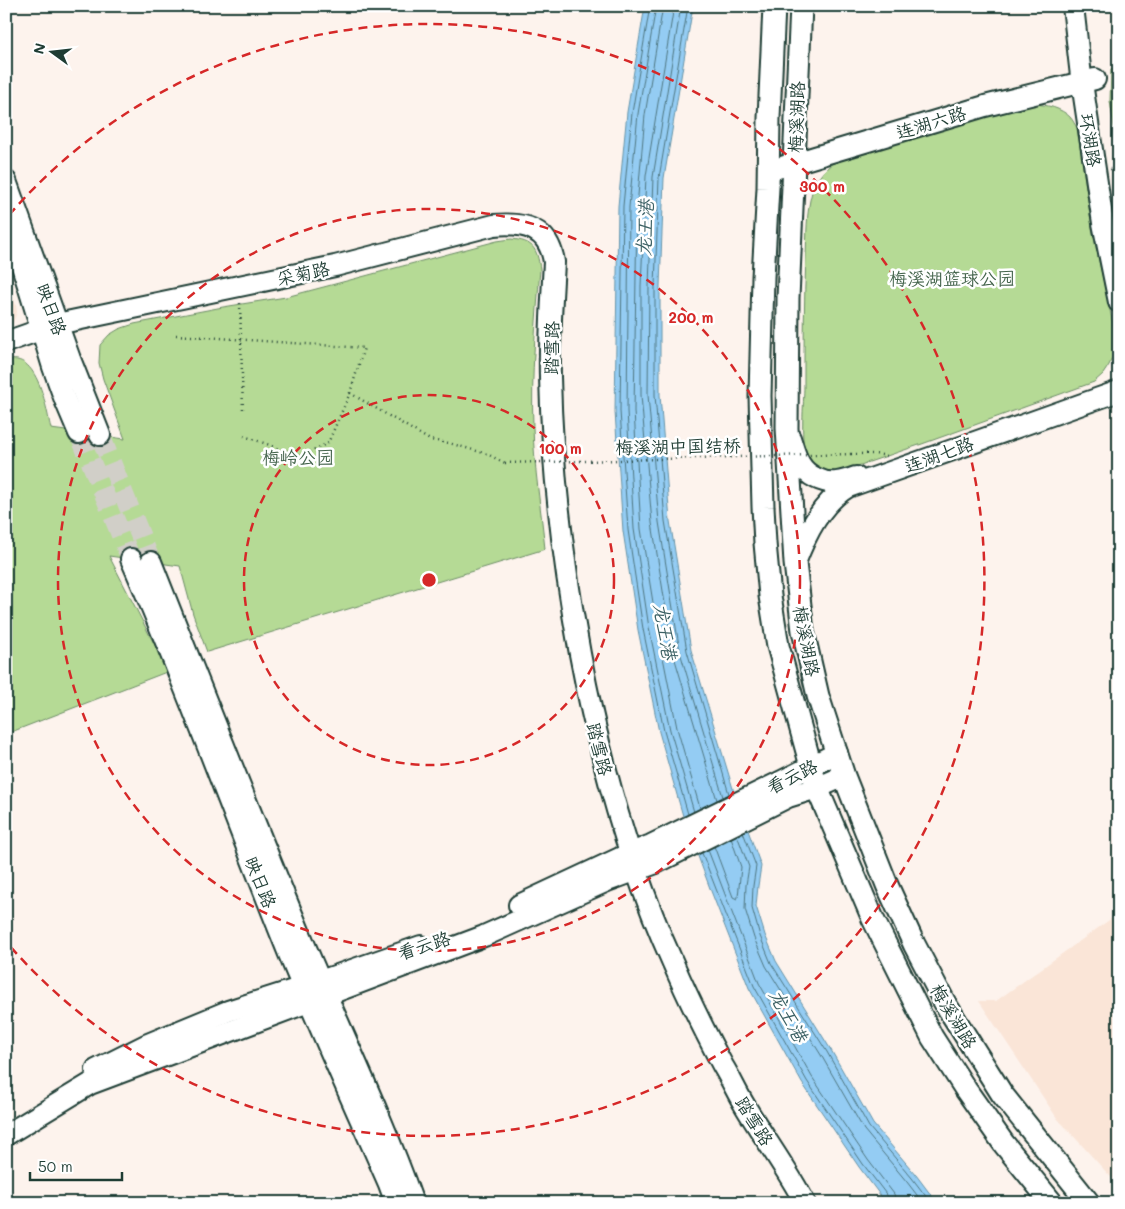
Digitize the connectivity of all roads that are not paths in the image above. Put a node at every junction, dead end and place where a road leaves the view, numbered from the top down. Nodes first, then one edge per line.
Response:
1 (774, 6) edge
2 (801, 6) edge
3 (1073, 6) edge
4 (1086, 6) edge
5 (1088, 77) junction
6 (795, 158) junction
7 (768, 165) junction
8 (1114, 169) edge
9 (6, 181) edge
10 (6, 224) edge
11 (1119, 234) edge
12 (549, 253) junction
13 (1119, 302) edge
14 (51, 331) junction
15 (6, 342) edge
16 (6, 351) edge
17 (1119, 380) edge
18 (1119, 391) edge
19 (787, 428) junction
20 (80, 433) tunnel mouth
21 (100, 435) tunnel mouth
22 (141, 561) tunnel mouth
23 (795, 562) junction
24 (838, 753) junction
25 (811, 766) junction
26 (844, 776) junction
27 (817, 788) junction
28 (786, 789) junction
29 (630, 863) junction
30 (315, 991) junction
31 (6, 1124) edge
32 (6, 1135) edge
33 (396, 1203) edge
34 (413, 1203) edge
35 (797, 1203) edge
36 (805, 1203) edge
37 (1052, 1203) edge
38 (1089, 1203) edge

1 - 7 main road, 梅溪湖路
2 - 6 main road, 梅溪湖路
3 - 5 street, 环湖路
4 - 5 street, 环湖路
5 - 6 street, 连湖六路
5 - 8 street, 环湖路
5 - 13 street, 环湖路
6 - 7 street, 连湖六路
6 - 19 main road, 梅溪湖路
7 - 25 main road, 梅溪湖路
8 - 11 street, 环湖路
9 - 14 street, 映日路
10 - 14 street, 映日路
12 - 14 street, 采菊路
12 - 14 street, 采菊路
12 - 29 street, 踏雪路
14 - 15 street
14 - 16 street
14 - 20 street, 映日路
14 - 21 street, 映日路
17 - 19 street, 连湖七路
18 - 23 street, 连湖七路
19 - 23 main road, 梅溪湖路
22 - 30 street, 映日路
23 - 24 main road, 梅溪湖路
24 - 25 street, 看云路
24 - 26 main road, 梅溪湖路
25 - 27 main road, 梅溪湖路
25 - 28 street, 看云路
26 - 27 street
26 - 38 main road, 梅溪湖路
27 - 28 street
27 - 37 main road, 梅溪湖路
28 - 29 street, 看云路
29 - 30 street, 看云路
29 - 35 street, 踏雪路
29 - 36 street, 踏雪路
30 - 31 street, 看云路
30 - 32 street, 看云路
30 - 33 street, 映日路
30 - 34 street, 映日路

